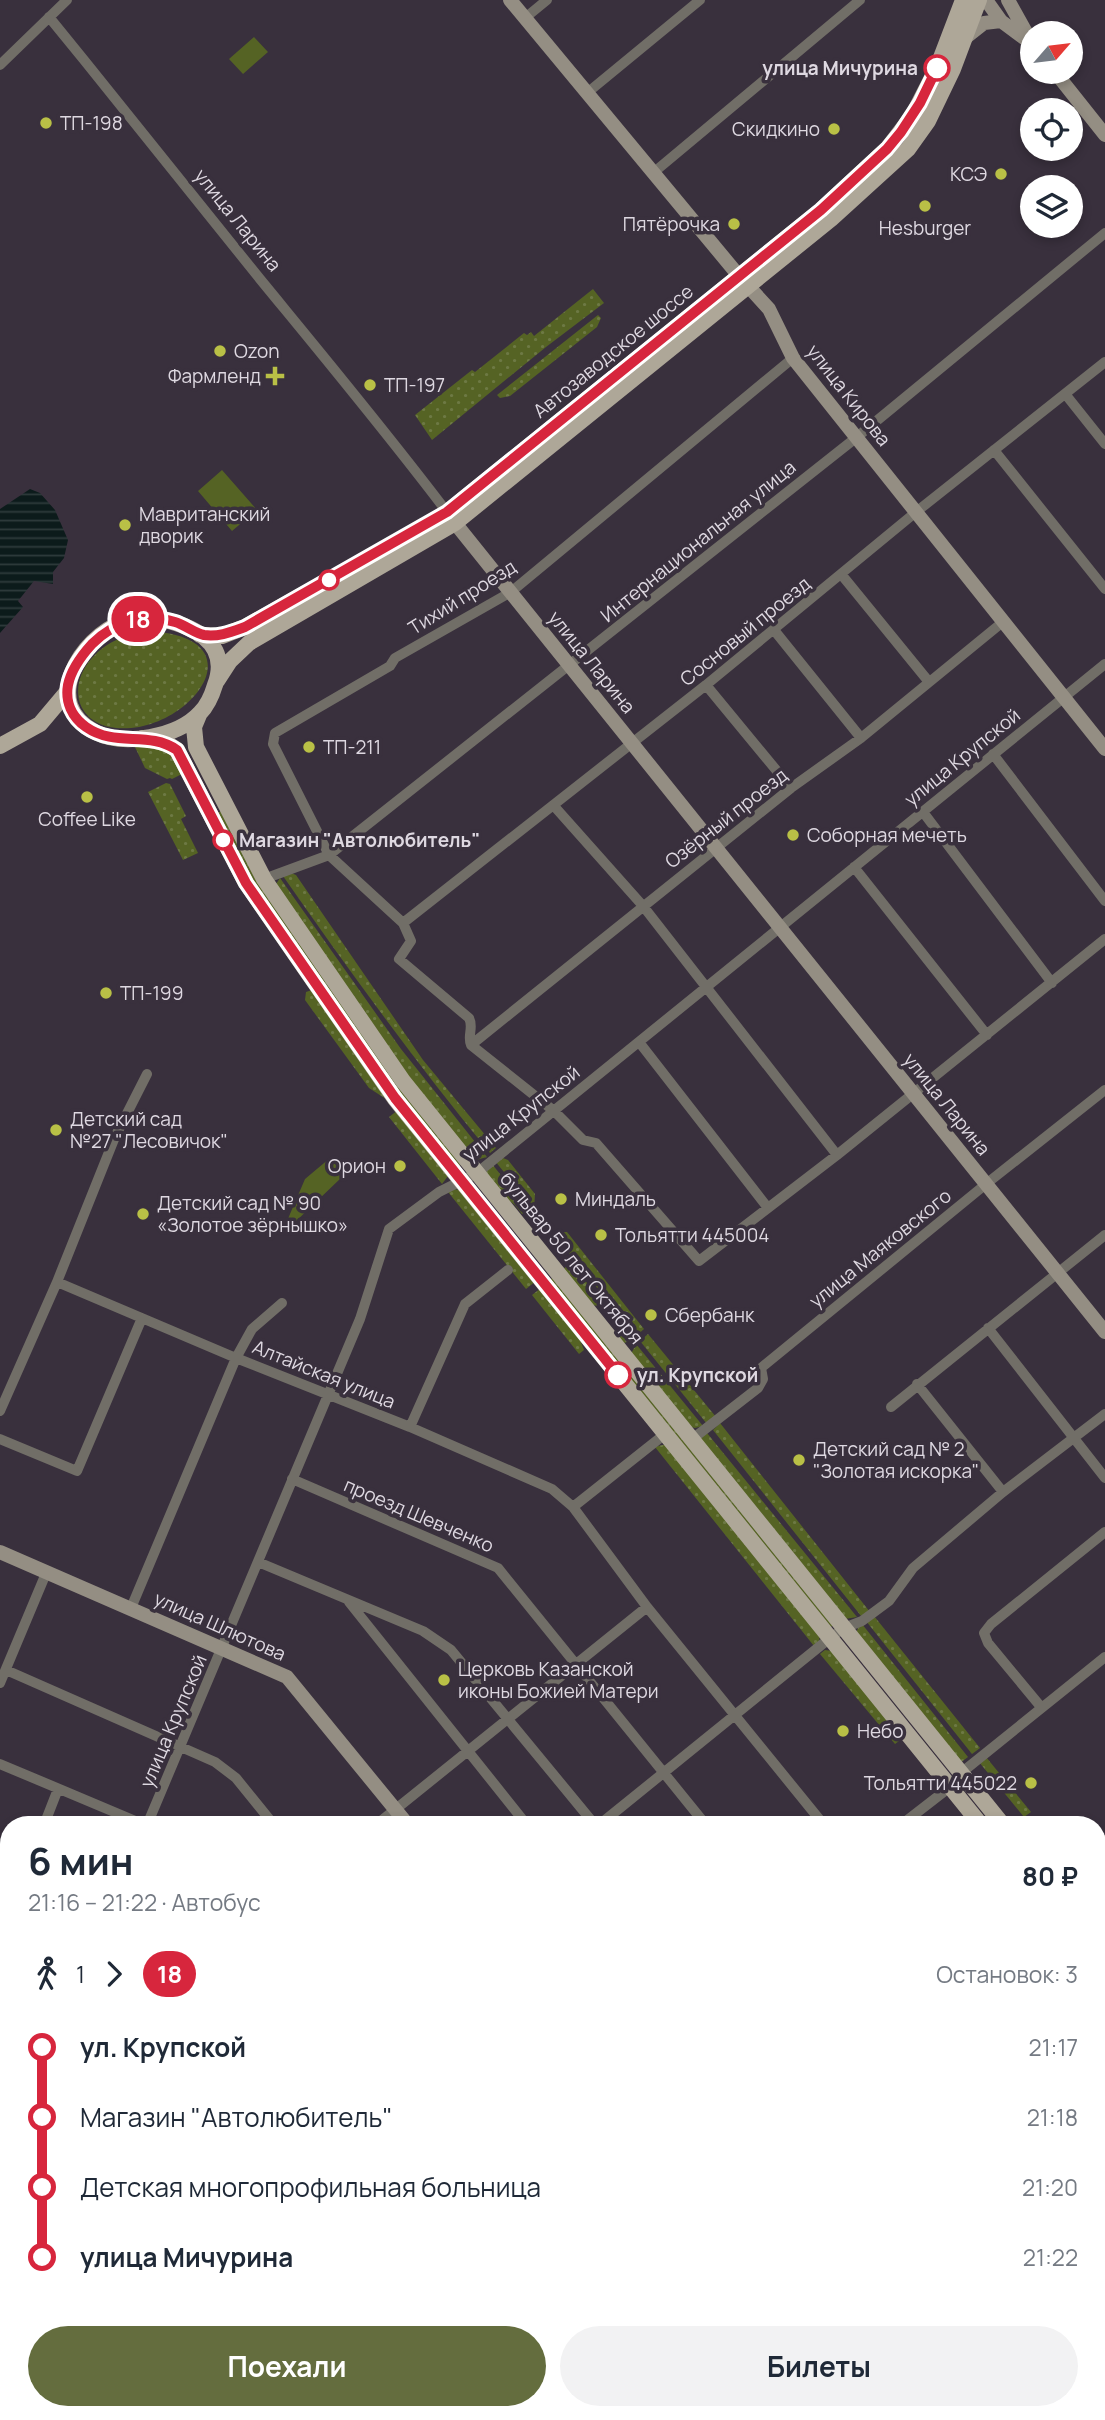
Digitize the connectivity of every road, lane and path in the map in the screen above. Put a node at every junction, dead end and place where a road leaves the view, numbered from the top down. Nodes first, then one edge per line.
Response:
1 (67, 0) edge
2 (510, 0) edge
3 (547, 0) edge
4 (700, 0) edge
5 (860, 0) edge
6 (963, 0) edge
7 (979, 0) edge
8 (986, 0) edge
9 (1008, 0) edge
10 (50, 17) junction
11 (525, 18) junction
12 (1001, 21) junction
13 (1020, 22) edge
14 (1020, 35) edge
15 (965, 38) junction
16 (0, 65) edge
17 (1065, 84) edge
18 (587, 93) junction
19 (1105, 135) edge
20 (653, 173) junction
21 (1105, 233) edge
22 (743, 281) junction
23 (793, 358) junction
24 (1105, 362) edge
25 (1066, 395) junction
26 (857, 437) junction
27 (1105, 444) edge
28 (994, 450) junction
29 (916, 512) junction
30 (451, 517) junction
31 (841, 574) junction
32 (1105, 589) edge
33 (511, 592) junction
34 (1004, 621) junction
35 (774, 630) junction
36 (200, 635) junction
37 (1105, 664) edge
38 (570, 665) junction
39 (217, 681) junction
40 (929, 682) junction
41 (706, 685) junction
42 (67, 692) junction
43 (1064, 697) junction
44 (199, 715) junction
45 (79, 721) junction
46 (40, 724) junction
47 (142, 738) junction
48 (861, 738) junction
49 (632, 742) junction
50 (0, 746) edge
51 (1105, 749) edge
52 (993, 754) junction
53 (791, 788) junction
54 (554, 806) junction
55 (923, 811) junction
56 (717, 848) junction
57 (329, 855) junction
58 (854, 867) junction
59 (264, 879) junction
60 (1105, 901) edge
61 (643, 906) junction
62 (403, 922) junction
63 (780, 927) junction
64 (1105, 939) edge
65 (1052, 983) junction
66 (707, 986) junction
67 (987, 1035) junction
68 (639, 1042) junction
69 (471, 1045) junction
70 (147, 1074) dead end
71 (1105, 1090) edge
72 (914, 1094) junction
73 (554, 1111) junction
74 (837, 1155) junction
75 (477, 1173) junction
76 (461, 1181) junction
77 (986, 1184) junction
78 (768, 1208) junction
79 (1105, 1236) edge
80 (508, 1270) dead end
81 (1057, 1272) junction
82 (57, 1282) junction
83 (282, 1303) dead end
84 (142, 1318) junction
85 (988, 1328) junction
86 (1105, 1332) edge
87 (236, 1358) junction
88 (917, 1384) junction
89 (328, 1394) junction
90 (891, 1407) dead end
91 (0, 1411) edge
92 (1105, 1414) edge
93 (410, 1427) junction
94 (666, 1434) junction
95 (1073, 1438) junction
96 (0, 1439) edge
97 (691, 1440) junction
98 (1105, 1478) edge
99 (292, 1479) junction
100 (1003, 1492) junction
101 (573, 1507) junction
102 (1105, 1532) edge
103 (0, 1552) edge
104 (258, 1562) junction
105 (47, 1571) junction
106 (346, 1599) junction
107 (647, 1607) junction
108 (131, 1608) junction
109 (844, 1628) junction
110 (830, 1638) junction
111 (224, 1648) junction
112 (1105, 1657) edge
113 (576, 1662) junction
114 (6, 1670) junction
115 (0, 1683) edge
116 (1041, 1707) junction
117 (736, 1715) junction
118 (509, 1718) junction
119 (182, 1746) junction
120 (467, 1751) junction
121 (0, 1764) edge
122 (664, 1772) junction
123 (961, 1773) junction
124 (950, 1787) junction
125 (58, 1789) junction
126 (396, 1809) junction
127 (48, 1816) edge
128 (124, 1816) edge
129 (150, 1816) edge
130 (267, 1816) edge
131 (387, 1816) edge
132 (401, 1816) edge
133 (520, 1816) edge
134 (590, 1816) edge
135 (608, 1816) edge
136 (699, 1816) edge
137 (817, 1816) edge
138 (913, 1816) edge
139 (974, 1816) edge
140 (996, 1816) edge

1 - 10 street
2 - 11 street, улица Кирова
3 - 11 street
4 - 18 street
5 - 20 street
6 - 22 main road, Автозаводское шоссе
7 - 15 main road, Автозаводское шоссе
8 - 12 street
9 - 13 street
10 - 16 street
10 - 30 street, улица Ларина
11 - 18 street, улица Кирова
12 - 14 street
12 - 15 street
15 - 22 main road, Автозаводское шоссе
17 - 19 street
18 - 20 street, улица Кирова
20 - 22 street, улица Кирова
21 - 26 street, Интернациональная улица
22 - 23 street, улица Кирова
22 - 30 main road, Автозаводское шоссе
23 - 26 street, улица Кирова
23 - 33 street, Тихий проезд
24 - 25 street, Сосновый проезд
25 - 27 street
25 - 28 street, Сосновый проезд
26 - 29 street, улица Кирова
26 - 38 street, Интернациональная улица
28 - 29 street, Сосновый проезд
28 - 32 street
29 - 31 street, Сосновый проезд
29 - 34 street, улица Кирова
30 - 33 street, улица Ларина
30 - 36 main road, Автозаводское шоссе
30 - 39 main road, Автозаводское шоссе
31 - 35 street, Сосновый проезд
31 - 40 street
33 - 38 street, улица Ларина
33 - 57 street, Тихий проезд
34 - 40 street, Озёрный проезд
34 - 43 street, улица Кирова
35 - 41 street, Сосновый проезд
35 - 48 street
36 - 39 main road
36 - 42 main road
37 - 43 street, улица Крупской
38 - 49 street, улица Ларина
38 - 57 street, Интернациональная улица
39 - 44 main road
40 - 48 street, Озёрный проезд
41 - 49 street, Сосновый проезд
41 - 53 street
42 - 45 main road
42 - 46 main road
43 - 51 street, улица Кирова
43 - 52 street, улица Крупской
44 - 47 main road
44 - 59 main road, бульвар 50 лет Октября
45 - 46 main road
45 - 47 main road
46 - 50 main road
47 - 76 main road, бульвар 50 лет Октября
48 - 53 street, Озёрный проезд
49 - 54 street, Сосновый проезд
49 - 56 street, улица Ларина
52 - 55 street, улица Крупской
52 - 60 street
53 - 56 street, Озёрный проезд
54 - 61 street
54 - 62 street, Сосновый проезд
55 - 58 street, улица Крупской
55 - 65 street
56 - 61 street, Озёрный проезд
56 - 63 street, улица Ларина
57 - 59 street, Интернациональная улица
57 - 62 street
58 - 63 street, улица Крупской
58 - 67 street
59 - 75 main road, бульвар 50 лет Октября
61 - 66 street
61 - 69 street, Озёрный проезд
62 - 69 street
63 - 66 street, улица Крупской
63 - 72 street, улица Ларина
64 - 65 street
65 - 67 street
66 - 68 street, улица Крупской
66 - 74 street
67 - 72 street
68 - 73 street, улица Крупской
68 - 78 street
69 - 73 street
70 - 82 street
71 - 77 street, улица Маяковского
72 - 74 street
72 - 77 street, улица Ларина
73 - 75 street, улица Крупской
73 - 78 street
74 - 78 street
75 - 76 street, улица Крупской
75 - 97 main road, бульвар 50 лет Октября
76 - 89 street, улица Крупской
76 - 94 main road, бульвар 50 лет Октября
77 - 81 street, улица Ларина
77 - 97 street, улица Маяковского
79 - 81 street
80 - 93 street
81 - 85 street
81 - 86 street, улица Ларина
82 - 84 street, Алтайская улица
82 - 91 street
83 - 87 street
84 - 87 street, Алтайская улица
84 - 96 street
85 - 88 street
85 - 95 street
87 - 89 street, Алтайская улица
87 - 108 street
88 - 90 street
88 - 100 street
89 - 93 street, Алтайская улица
89 - 99 street, улица Крупской
92 - 95 street
93 - 101 street, Алтайская улица
94 - 101 street
94 - 110 main road, бульвар 50 лет Октября
95 - 98 street
95 - 100 street
97 - 109 main road, бульвар 50 лет Октября
99 - 104 street, улица Крупской
99 - 113 street, проезд Шевченко
100 - 109 street
101 - 107 street, Алтайская улица
102 - 116 street
103 - 105 street, улица Шлютова
104 - 106 street
104 - 111 street, улица Крупской
105 - 108 street, улица Шлютова
105 - 114 street
106 - 118 street
106 - 120 street
107 - 113 street
107 - 117 street, Алтайская улица
108 - 111 street, улица Шлютова
109 - 110 street
109 - 123 main road, бульвар 50 лет Октября
110 - 117 street
110 - 124 main road, бульвар 50 лет Октября
111 - 119 street, улица Крупской
111 - 126 street, улица Шлютова
112 - 116 street
113 - 118 street
113 - 122 street, проезд Шевченко
114 - 115 street
114 - 119 street
116 - 123 street
117 - 122 street
117 - 137 street, Алтайская улица
118 - 120 street
118 - 134 street
119 - 129 street, улица Крупской
119 - 130 street
120 - 126 street
120 - 133 street
121 - 125 street
122 - 135 street
122 - 136 street, проезд Шевченко
123 - 140 main road, бульвар 50 лет Октября
124 - 138 street
124 - 139 main road, бульвар 50 лет Октября
125 - 127 street
125 - 128 street
126 - 131 street
126 - 132 street, улица Шлютова

